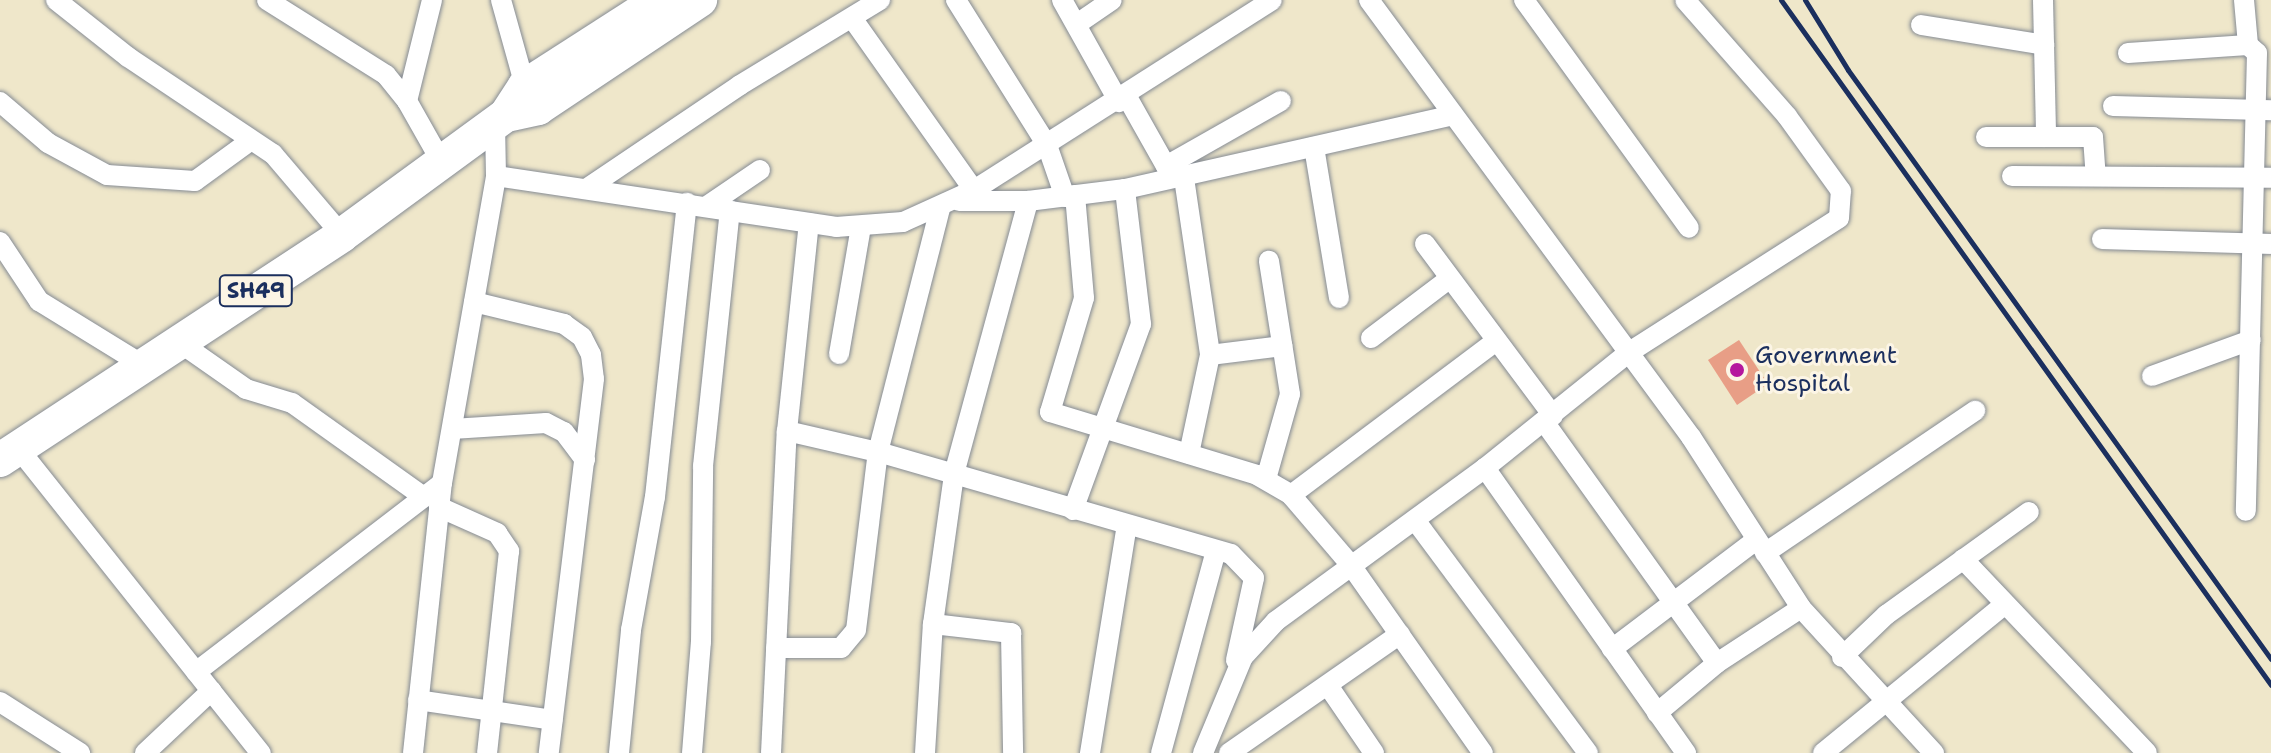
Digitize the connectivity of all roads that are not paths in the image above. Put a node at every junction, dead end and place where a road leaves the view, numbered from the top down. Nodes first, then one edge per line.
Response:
1 (56, 0) edge
2 (267, 0) edge
3 (432, 0) edge
4 (501, 0) edge
5 (659, 0) edge
6 (700, 0) edge
7 (880, 0) edge
8 (956, 0) edge
9 (1062, 0) edge
10 (1112, 0) edge
11 (1272, 0) edge
12 (1369, 0) edge
13 (1524, 0) edge
14 (1685, 0) edge
15 (2043, 0) edge
16 (2244, 0) edge
17 (852, 18) junction
18 (1077, 24) junction
19 (1921, 25) dead end
20 (2044, 45) junction
21 (2248, 45) junction
22 (2128, 53) dead end
23 (525, 86) junction
24 (1123, 100) junction
25 (407, 101) junction
26 (1281, 101) dead end
27 (0, 102) edge
28 (2113, 106) dead end
29 (2263, 111) edge
30 (1453, 115) junction
31 (500, 119) junction
32 (1986, 137) dead end
33 (2046, 137) junction
34 (250, 141) junction
35 (1047, 145) junction
36 (1314, 147) junction
37 (441, 161) junction
38 (760, 170) dead end
39 (1174, 175) junction
40 (496, 176) junction
41 (2012, 176) dead end
42 (2096, 176) junction
43 (2263, 178) edge
44 (589, 187) junction
45 (1125, 189) junction
46 (1070, 196) junction
47 (957, 200) junction
48 (1028, 201) junction
49 (697, 204) junction
50 (730, 210) junction
51 (809, 223) junction
52 (861, 227) junction
53 (1689, 228) dead end
54 (342, 235) junction
55 (2102, 239) dead end
56 (0, 242) edge
57 (1425, 244) dead end
58 (2262, 244) edge
59 (1269, 261) dead end
60 (1449, 279) junction
61 (1339, 298) dead end
62 (474, 302) junction
63 (2258, 329) edge
64 (1371, 338) dead end
65 (1496, 341) junction
66 (179, 342) junction
67 (1282, 346) junction
68 (1628, 353) junction
69 (839, 354) dead end
70 (1210, 355) junction
71 (143, 365) junction
72 (2152, 376) dead end
73 (1975, 411) dead end
74 (1549, 420) junction
75 (452, 429) junction
76 (787, 431) junction
77 (1104, 432) junction
78 (878, 452) junction
79 (9, 454) edge
80 (1189, 454) junction
81 (585, 460) junction
82 (1485, 468) junction
83 (954, 474) junction
84 (1266, 479) junction
85 (1291, 495) junction
86 (432, 502) junction
87 (1073, 510) junction
88 (2246, 511) dead end
89 (2029, 512) dead end
90 (1415, 520) junction
91 (1127, 525) junction
92 (1760, 547) junction
93 (1216, 550) junction
94 (1963, 559) junction
95 (1350, 564) junction
96 (1674, 600) junction
97 (2004, 605) junction
98 (1801, 608) junction
99 (933, 624) junction
100 (1400, 634) junction
101 (776, 648) junction
102 (1612, 649) junction
103 (1842, 657) junction
104 (1717, 663) junction
105 (196, 672) junction
106 (1232, 676) junction
107 (1329, 687) junction
108 (211, 691) junction
109 (418, 700) junction
110 (0, 702) edge
111 (1887, 704) junction
112 (493, 711) junction
113 (1657, 713) junction
114 (553, 720) junction
115 (699, 752) edge
116 (80, 753) edge
117 (145, 753) edge
118 (261, 753) edge
119 (413, 753) edge
120 (487, 753) edge
121 (549, 753) edge
122 (619, 753) edge
123 (771, 753) edge
124 (925, 753) edge
125 (1013, 753) edge
126 (1090, 753) edge
127 (1161, 753) edge
128 (1203, 753) edge
129 (1229, 753) edge
130 (1374, 753) edge
131 (1483, 753) edge
132 (1588, 753) edge
133 (1686, 753) edge
134 (1823, 753) edge
135 (1934, 753) edge
136 (2147, 753) edge

1 - 34 street
2 - 25 street
3 - 25 street
4 - 23 street
5 - 23 main road, SH49
6 - 31 main road, SH49
7 - 17 street
8 - 35 street
9 - 18 street
10 - 18 street
11 - 24 street
12 - 30 street
13 - 53 street
14 - 68 street
15 - 20 street
16 - 21 street
17 - 44 street
17 - 47 street
18 - 24 street
19 - 20 street
20 - 33 street
21 - 22 street
21 - 29 street
23 - 31 main road, SH49
24 - 35 street
24 - 39 street
25 - 37 street
26 - 39 street
27 - 34 street
28 - 29 street
29 - 43 street
30 - 36 street
30 - 68 street
31 - 37 main road, SH49
31 - 40 street
32 - 33 street
33 - 42 street
34 - 54 street
35 - 46 street
35 - 47 street
36 - 39 street
36 - 61 street
37 - 54 main road, SH49
38 - 49 street
39 - 45 street
39 - 70 street
40 - 44 street
40 - 62 street
41 - 42 street
42 - 43 street
43 - 58 street
44 - 49 street
45 - 46 street
45 - 77 street
46 - 48 street
46 - 77 street
47 - 48 street
47 - 52 street
47 - 78 street
48 - 83 street
49 - 50 street
49 - 122 street
50 - 51 street
50 - 115 street
51 - 52 street
51 - 76 street
52 - 69 street
54 - 66 main road, SH49
55 - 58 street
56 - 71 street
57 - 60 street
58 - 63 street
59 - 67 street
60 - 64 street
60 - 65 street
62 - 75 street
62 - 81 street
63 - 72 street
63 - 88 street
65 - 74 street
65 - 85 street
66 - 71 main road, SH49
66 - 86 street
67 - 70 street
67 - 84 street
68 - 74 street
68 - 92 street
70 - 80 street
71 - 79 main road, SH49
73 - 92 street
74 - 82 street
74 - 96 street
75 - 81 street
75 - 86 street
76 - 78 street
76 - 101 street
77 - 80 street
77 - 87 street
78 - 83 street
78 - 101 street
79 - 105 street
80 - 84 street
81 - 114 street
82 - 90 street
82 - 102 street
83 - 87 street
83 - 99 street
84 - 85 street
85 - 95 street
86 - 105 street
86 - 109 street
86 - 112 street
87 - 91 street
89 - 94 street
90 - 95 street
90 - 132 street
91 - 93 street
91 - 126 street
92 - 96 street
92 - 98 street
93 - 106 street
93 - 127 street
94 - 97 street
94 - 103 street
95 - 100 street
95 - 106 street
96 - 102 street
96 - 104 street
97 - 111 street
97 - 136 street
98 - 103 street
98 - 104 street
99 - 124 street
99 - 125 street
100 - 107 street
100 - 131 street
101 - 123 street
102 - 113 street
103 - 111 street
104 - 113 street
105 - 108 street
106 - 128 street
107 - 129 street
107 - 130 street
108 - 117 street
108 - 118 street
109 - 112 street
109 - 119 street
110 - 116 street
111 - 134 street
111 - 135 street
112 - 114 street
112 - 120 street
113 - 133 street
114 - 121 street

